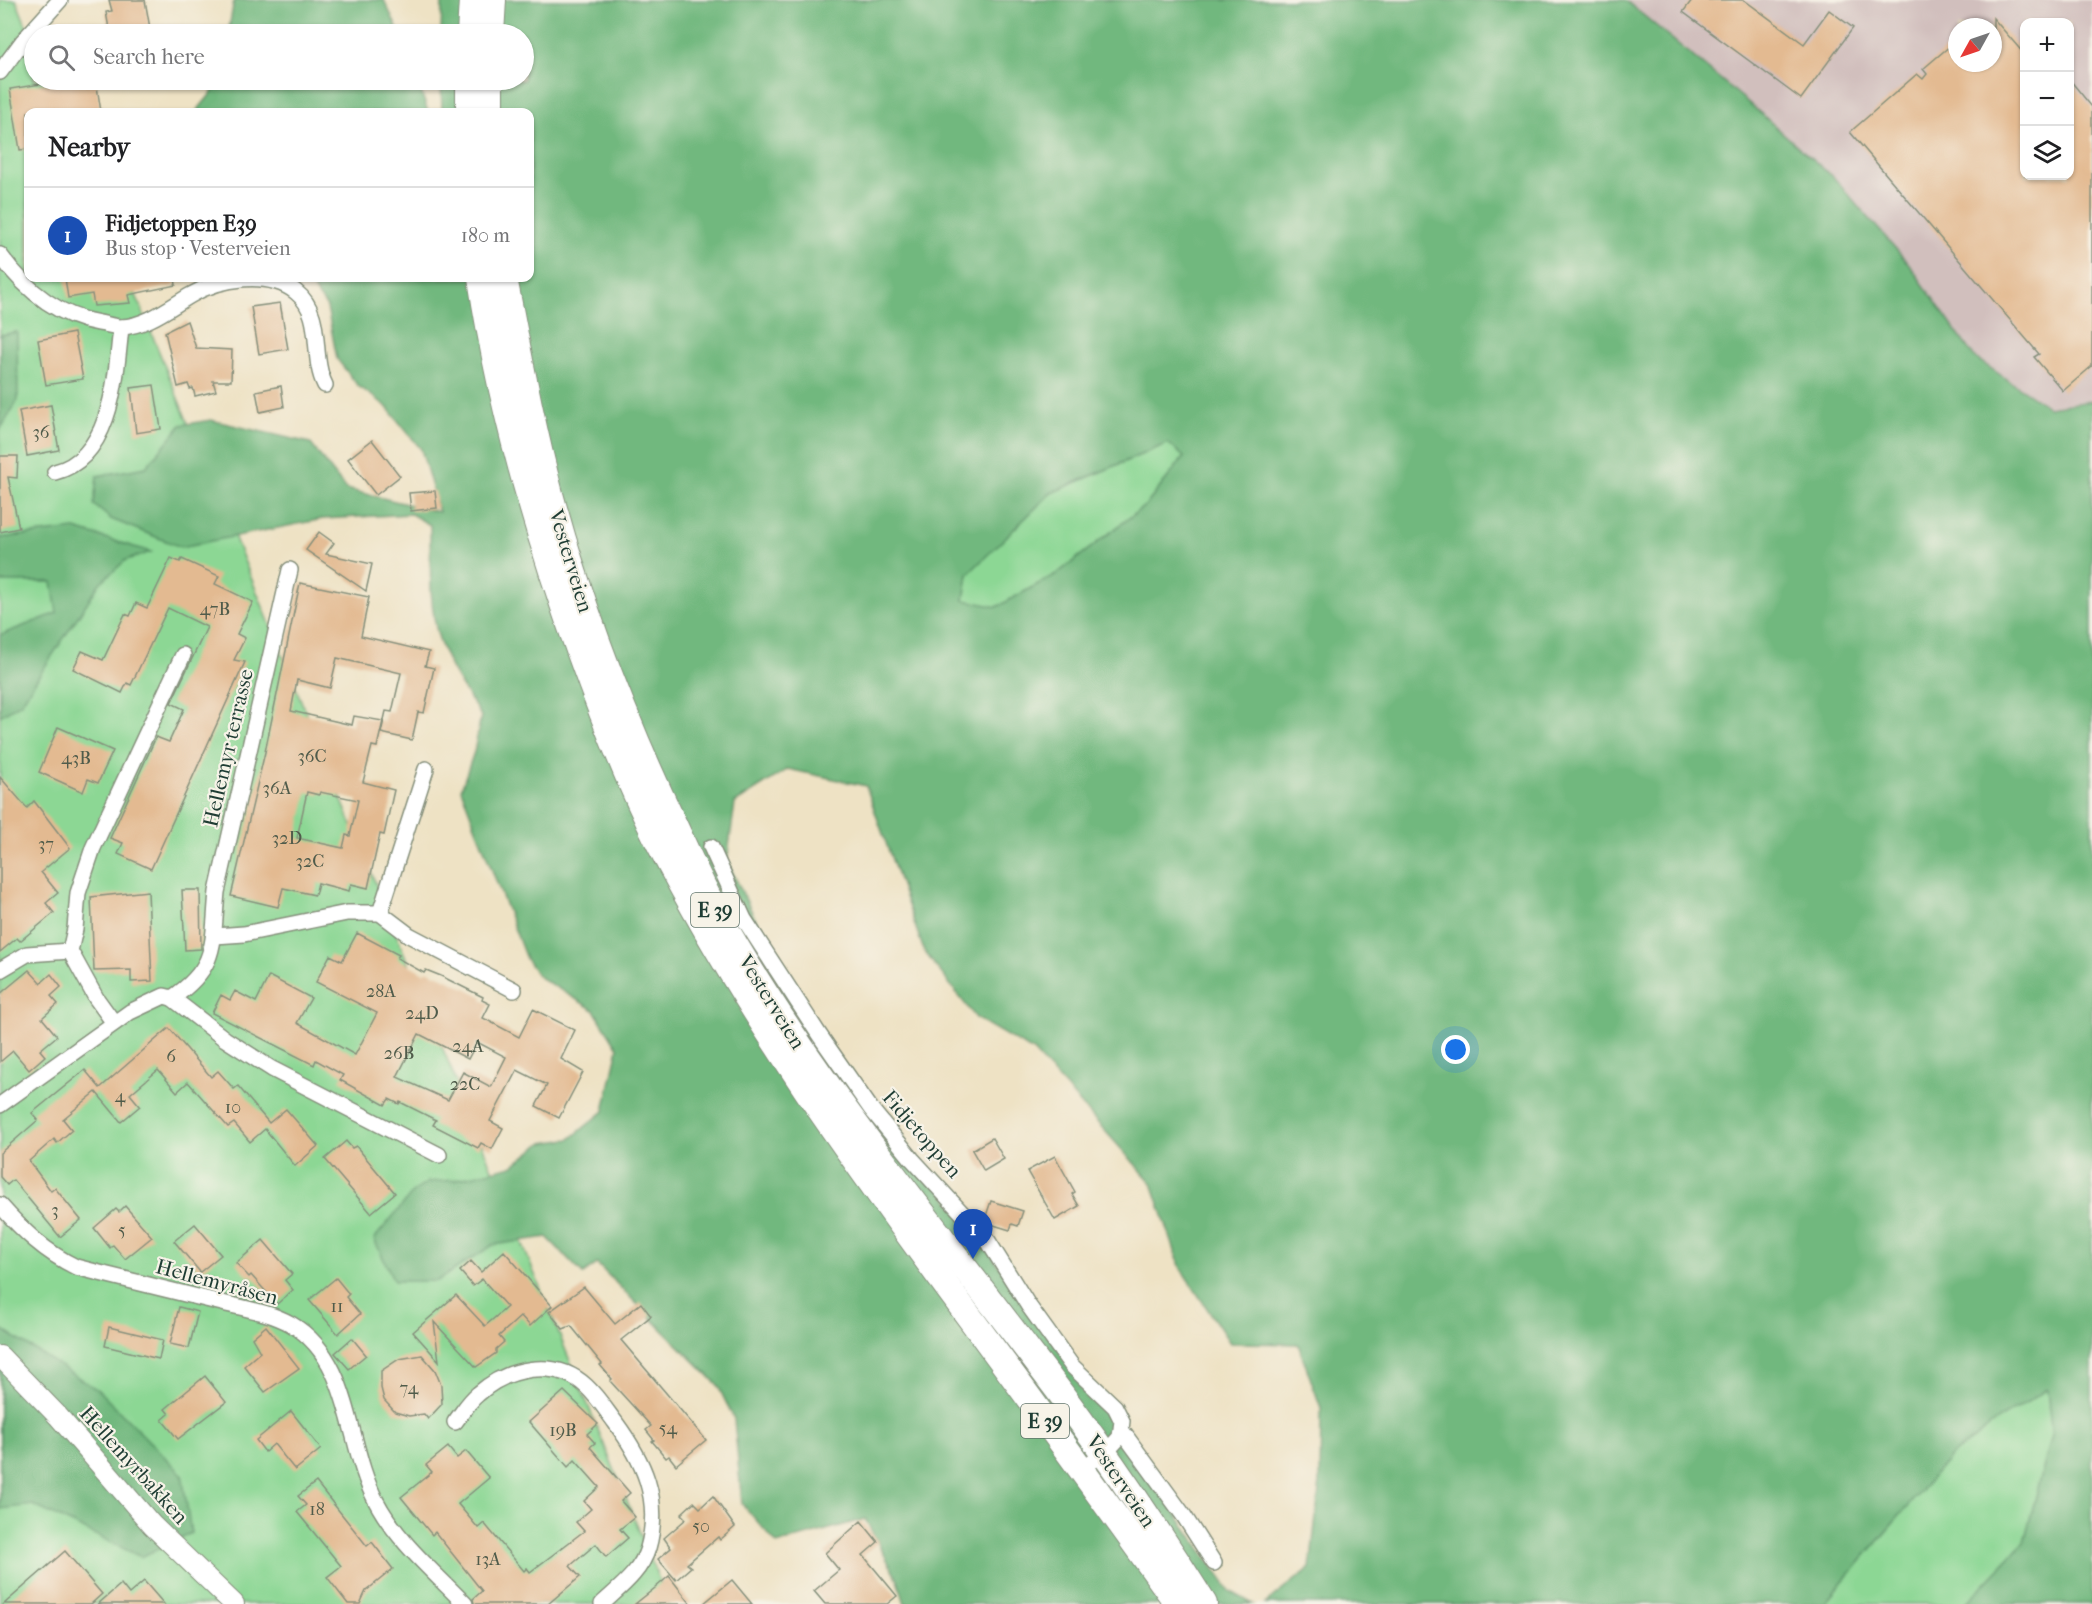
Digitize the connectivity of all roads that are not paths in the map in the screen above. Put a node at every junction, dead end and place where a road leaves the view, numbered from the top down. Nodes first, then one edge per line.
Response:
1 (60, 0) edge
2 (472, 0) edge
3 (493, 0) edge
4 (38, 24) edge
5 (471, 24) edge
6 (492, 24) edge
7 (24, 40) edge
8 (0, 72) edge
9 (469, 90) edge
10 (490, 90) edge
11 (469, 108) edge
12 (490, 108) edge
13 (0, 255) edge
14 (228, 282) edge
15 (276, 282) edge
16 (482, 282) edge
17 (505, 282) edge
18 (121, 327) junction
19 (325, 386) dead end
20 (55, 472) dead end
21 (290, 570) dead end
22 (183, 656) dead end
23 (426, 769) dead end
24 (711, 847) dead end
25 (380, 913) junction
26 (215, 936) junction
27 (70, 951) junction
28 (0, 970) edge
29 (513, 990) dead end
30 (172, 998) junction
31 (114, 1023) junction
32 (0, 1105) edge
33 (440, 1155) dead end
34 (0, 1205) edge
35 (0, 1356) edge
36 (455, 1422) dead end
37 (1122, 1431) junction
38 (1104, 1454) junction
39 (1080, 1470) junction
40 (1214, 1563) dead end
41 (234, 1604) edge
42 (465, 1604) edge
43 (602, 1604) edge
44 (1178, 1604) edge
45 (1204, 1604) edge

1 - 4 street
2 - 5 highway
3 - 6 highway
7 - 8 street
9 - 11 highway
10 - 12 highway
13 - 18 street
14 - 18 street
15 - 19 street
16 - 39 highway, Vesterveien / E 39
17 - 38 highway, Vesterveien / E 39
18 - 20 street
21 - 26 street, Hellemyr terrasse
22 - 27 street
23 - 25 street
24 - 37 street, Fidjetoppen
25 - 26 street
25 - 29 street
26 - 30 street, Hellemyr terrasse
27 - 28 street
27 - 31 street
30 - 31 street, Hellemyr terrasse
30 - 33 street
31 - 32 street, Hellemyr terrasse
34 - 42 street, Hellemyråsen
35 - 41 street, Hellemyrbakken
36 - 43 street
37 - 38 street
37 - 40 street, Fidjetoppen
38 - 39 street
38 - 45 highway, Vesterveien / E 39
39 - 44 highway, Vesterveien / E 39

